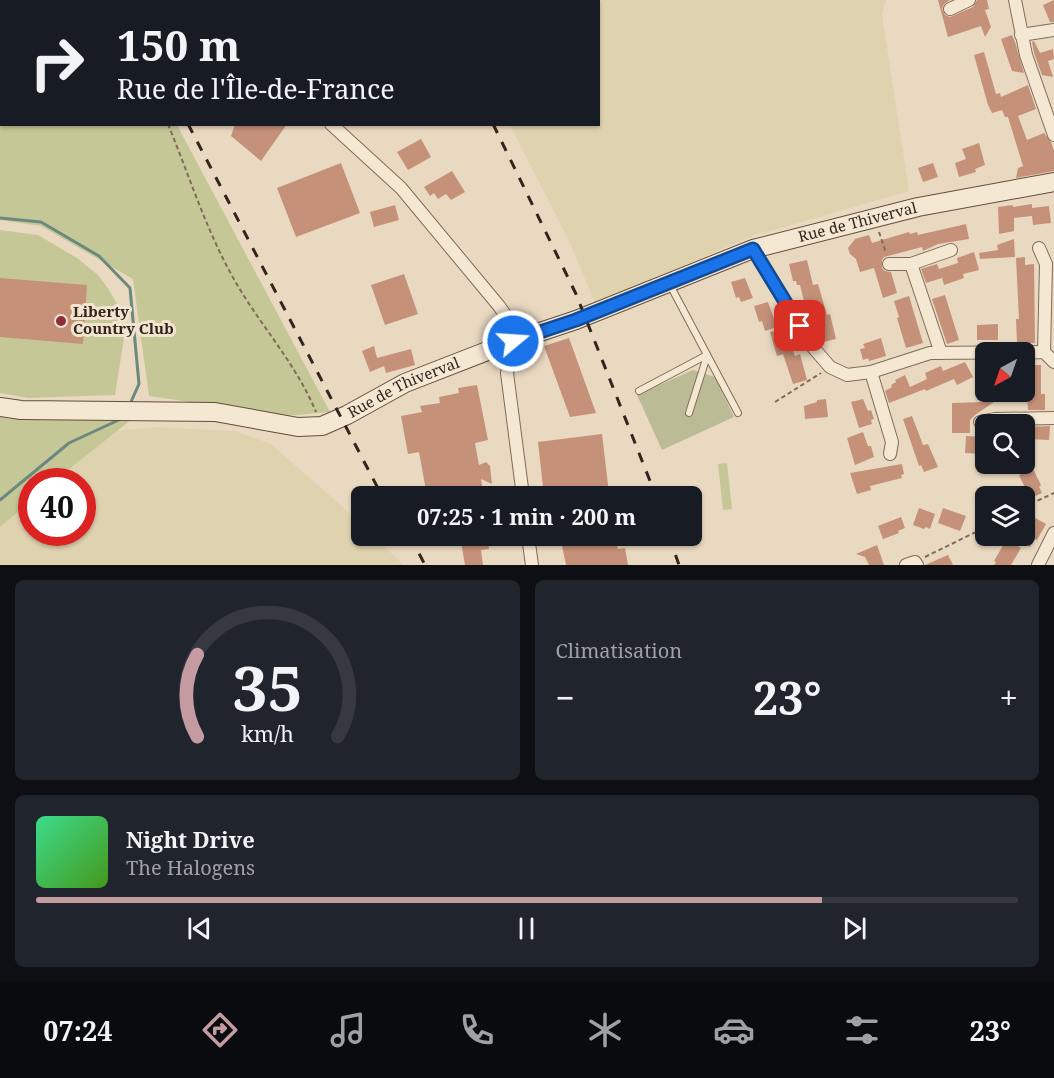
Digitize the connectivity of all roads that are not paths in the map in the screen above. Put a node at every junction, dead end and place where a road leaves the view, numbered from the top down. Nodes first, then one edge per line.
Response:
1 (969, 0) edge
2 (1015, 0) edge
3 (950, 9) dead end
4 (1054, 30) edge
5 (1021, 35) junction
6 (333, 126) edge
7 (1054, 135) edge
8 (1054, 182) edge
9 (1039, 248) dead end
10 (753, 249) junction
11 (951, 250) dead end
12 (890, 264) road end
13 (910, 264) junction
14 (669, 282) junction
15 (513, 341) junction
16 (1044, 351) junction
17 (941, 353) junction
18 (707, 355) junction
19 (1054, 362) edge
20 (871, 372) junction
21 (639, 391) dead end
22 (0, 407) edge
23 (689, 413) dead end
24 (738, 413) dead end
25 (1035, 418) edge
26 (1054, 418) edge
27 (890, 454) dead end
28 (522, 486) edge
29 (1054, 533) edge
30 (529, 546) edge
31 (532, 565) edge
32 (1038, 565) edge

1 - 3 street
2 - 5 street
4 - 5 street
5 - 7 street
6 - 15 street
8 - 10 street, Rue de Thiverval
9 - 16 street
10 - 14 street, Rue de Thiverval
10 - 20 street
11 - 13 street
12 - 13 street
13 - 17 street
14 - 15 street, Rue de Thiverval
14 - 18 lane
15 - 22 street, Rue de Thiverval
15 - 28 street
16 - 17 street
16 - 19 street
17 - 20 street
18 - 21 lane
18 - 23 lane
18 - 24 lane
20 - 27 street
25 - 26 street
29 - 32 street
30 - 31 street

